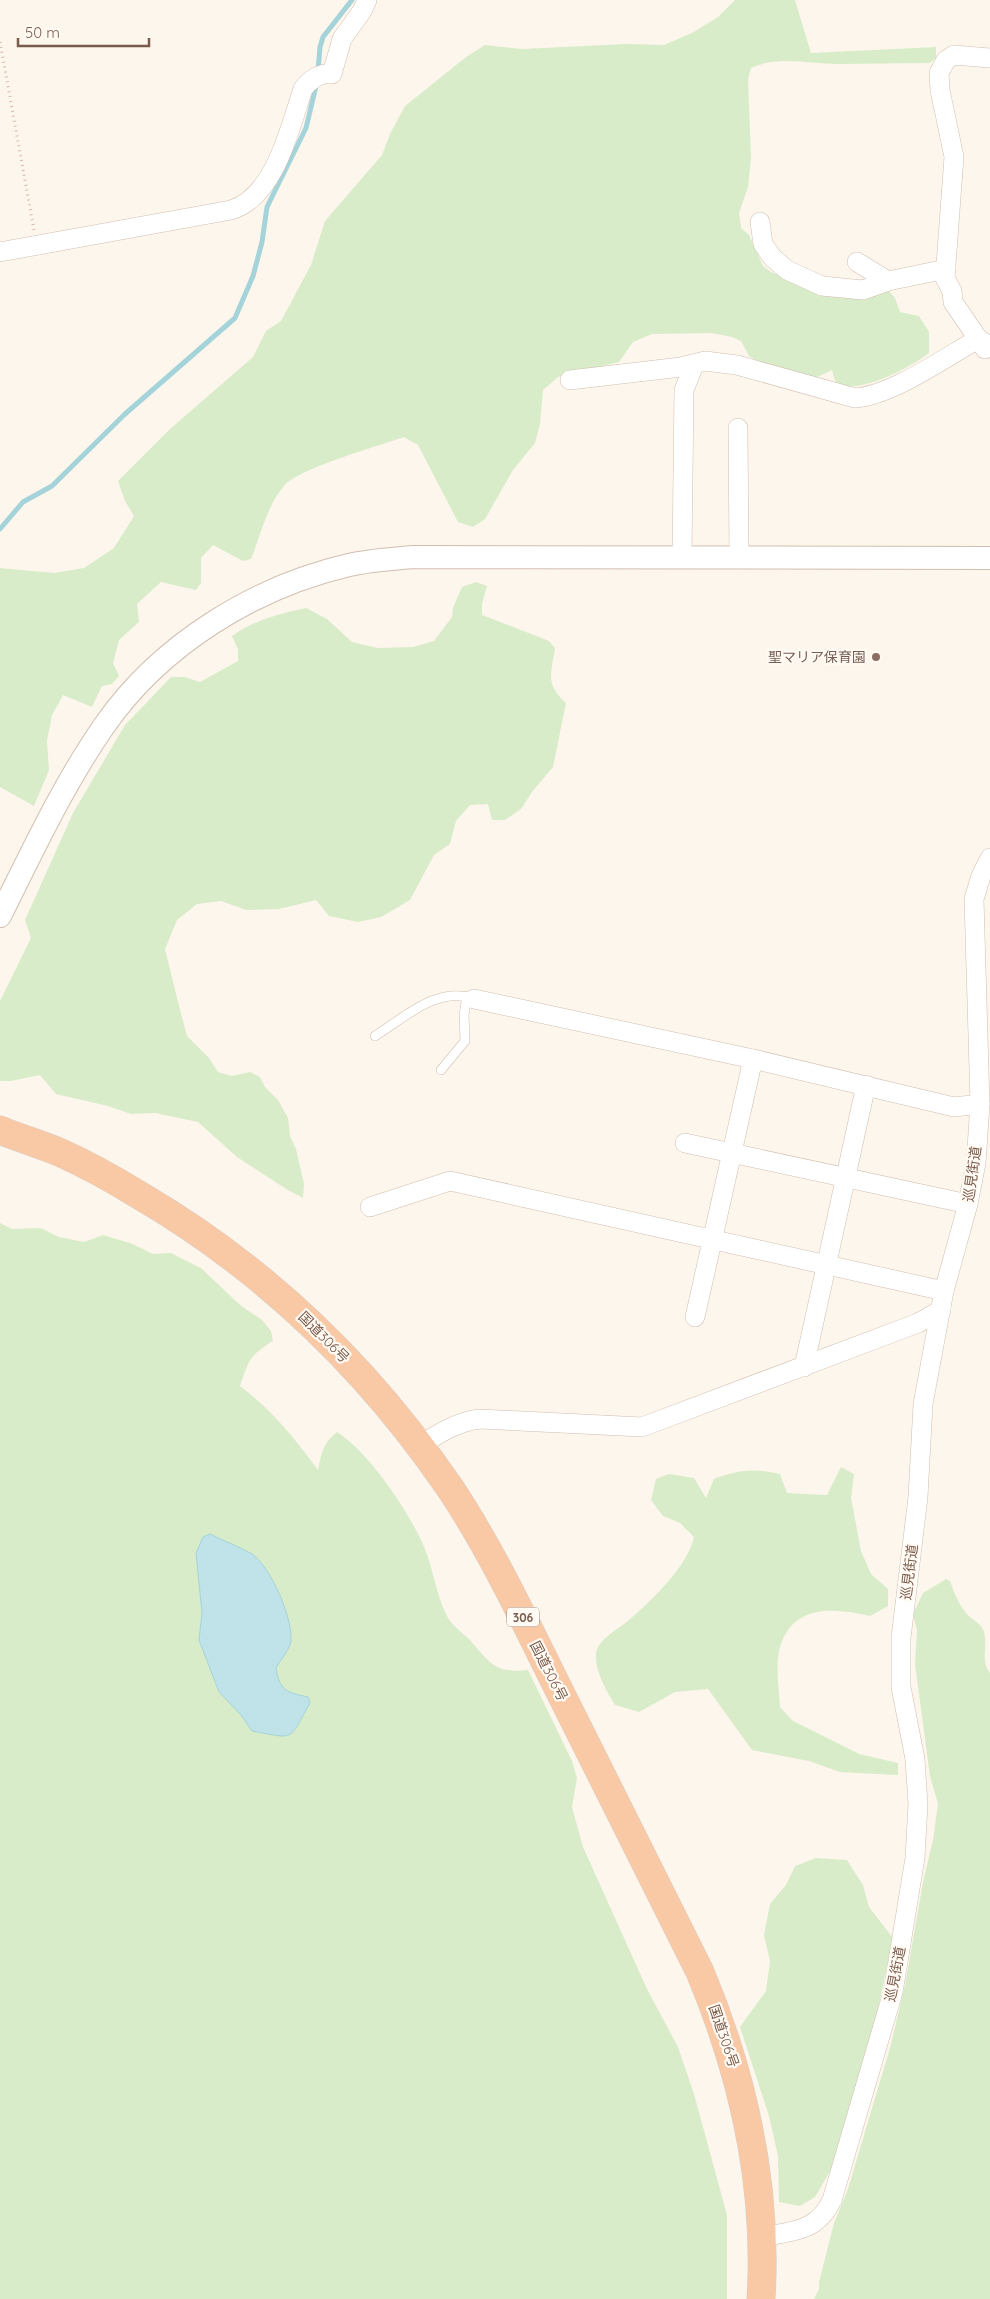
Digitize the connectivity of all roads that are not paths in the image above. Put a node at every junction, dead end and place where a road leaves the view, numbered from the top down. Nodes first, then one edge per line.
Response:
1 (367, 0) edge
2 (990, 58) edge
3 (760, 222) dead end
4 (0, 252) edge
5 (856, 262) dead end
6 (946, 269) junction
7 (888, 281) junction
8 (984, 343) edge
9 (990, 356) edge
10 (694, 365) junction
11 (570, 380) dead end
12 (738, 428) dead end
13 (682, 557) junction
14 (739, 557) junction
15 (990, 558) edge
16 (990, 858) edge
17 (0, 916) edge
18 (471, 997) junction
19 (375, 1036) dead end
20 (753, 1059) junction
21 (441, 1070) dead end
22 (866, 1085) junction
23 (980, 1104) junction
24 (0, 1130) edge
25 (684, 1143) dead end
26 (732, 1152) junction
27 (846, 1177) junction
28 (968, 1204) junction
29 (370, 1207) dead end
30 (713, 1239) junction
31 (826, 1264) junction
32 (944, 1291) junction
33 (941, 1310) junction
34 (695, 1317) dead end
35 (804, 1367) junction
36 (419, 1446) junction
37 (762, 2237) junction
38 (761, 2299) edge

1 - 4 street
2 - 6 street
3 - 7 street
5 - 7 street
6 - 7 street
6 - 8 street
8 - 9 street
8 - 10 street
10 - 11 street
10 - 13 street
12 - 14 street
13 - 14 street
13 - 17 street
14 - 15 street
16 - 23 street, 巡見街道
18 - 19 lane
18 - 20 street
18 - 21 lane
20 - 22 street
20 - 26 street
22 - 23 street
22 - 27 street
23 - 28 street, 巡見街道
24 - 36 highway, 国道306号 / 306
25 - 26 street
26 - 27 street
26 - 30 street
27 - 28 street
27 - 31 street
28 - 32 street, 巡見街道
29 - 30 street
30 - 31 street
30 - 34 street
31 - 32 street
31 - 35 street
32 - 33 street, 巡見街道
33 - 35 street
33 - 37 street, 巡見街道
35 - 36 street
36 - 37 highway, 国道306号 / 306
37 - 38 highway, 国道306号 / 306

